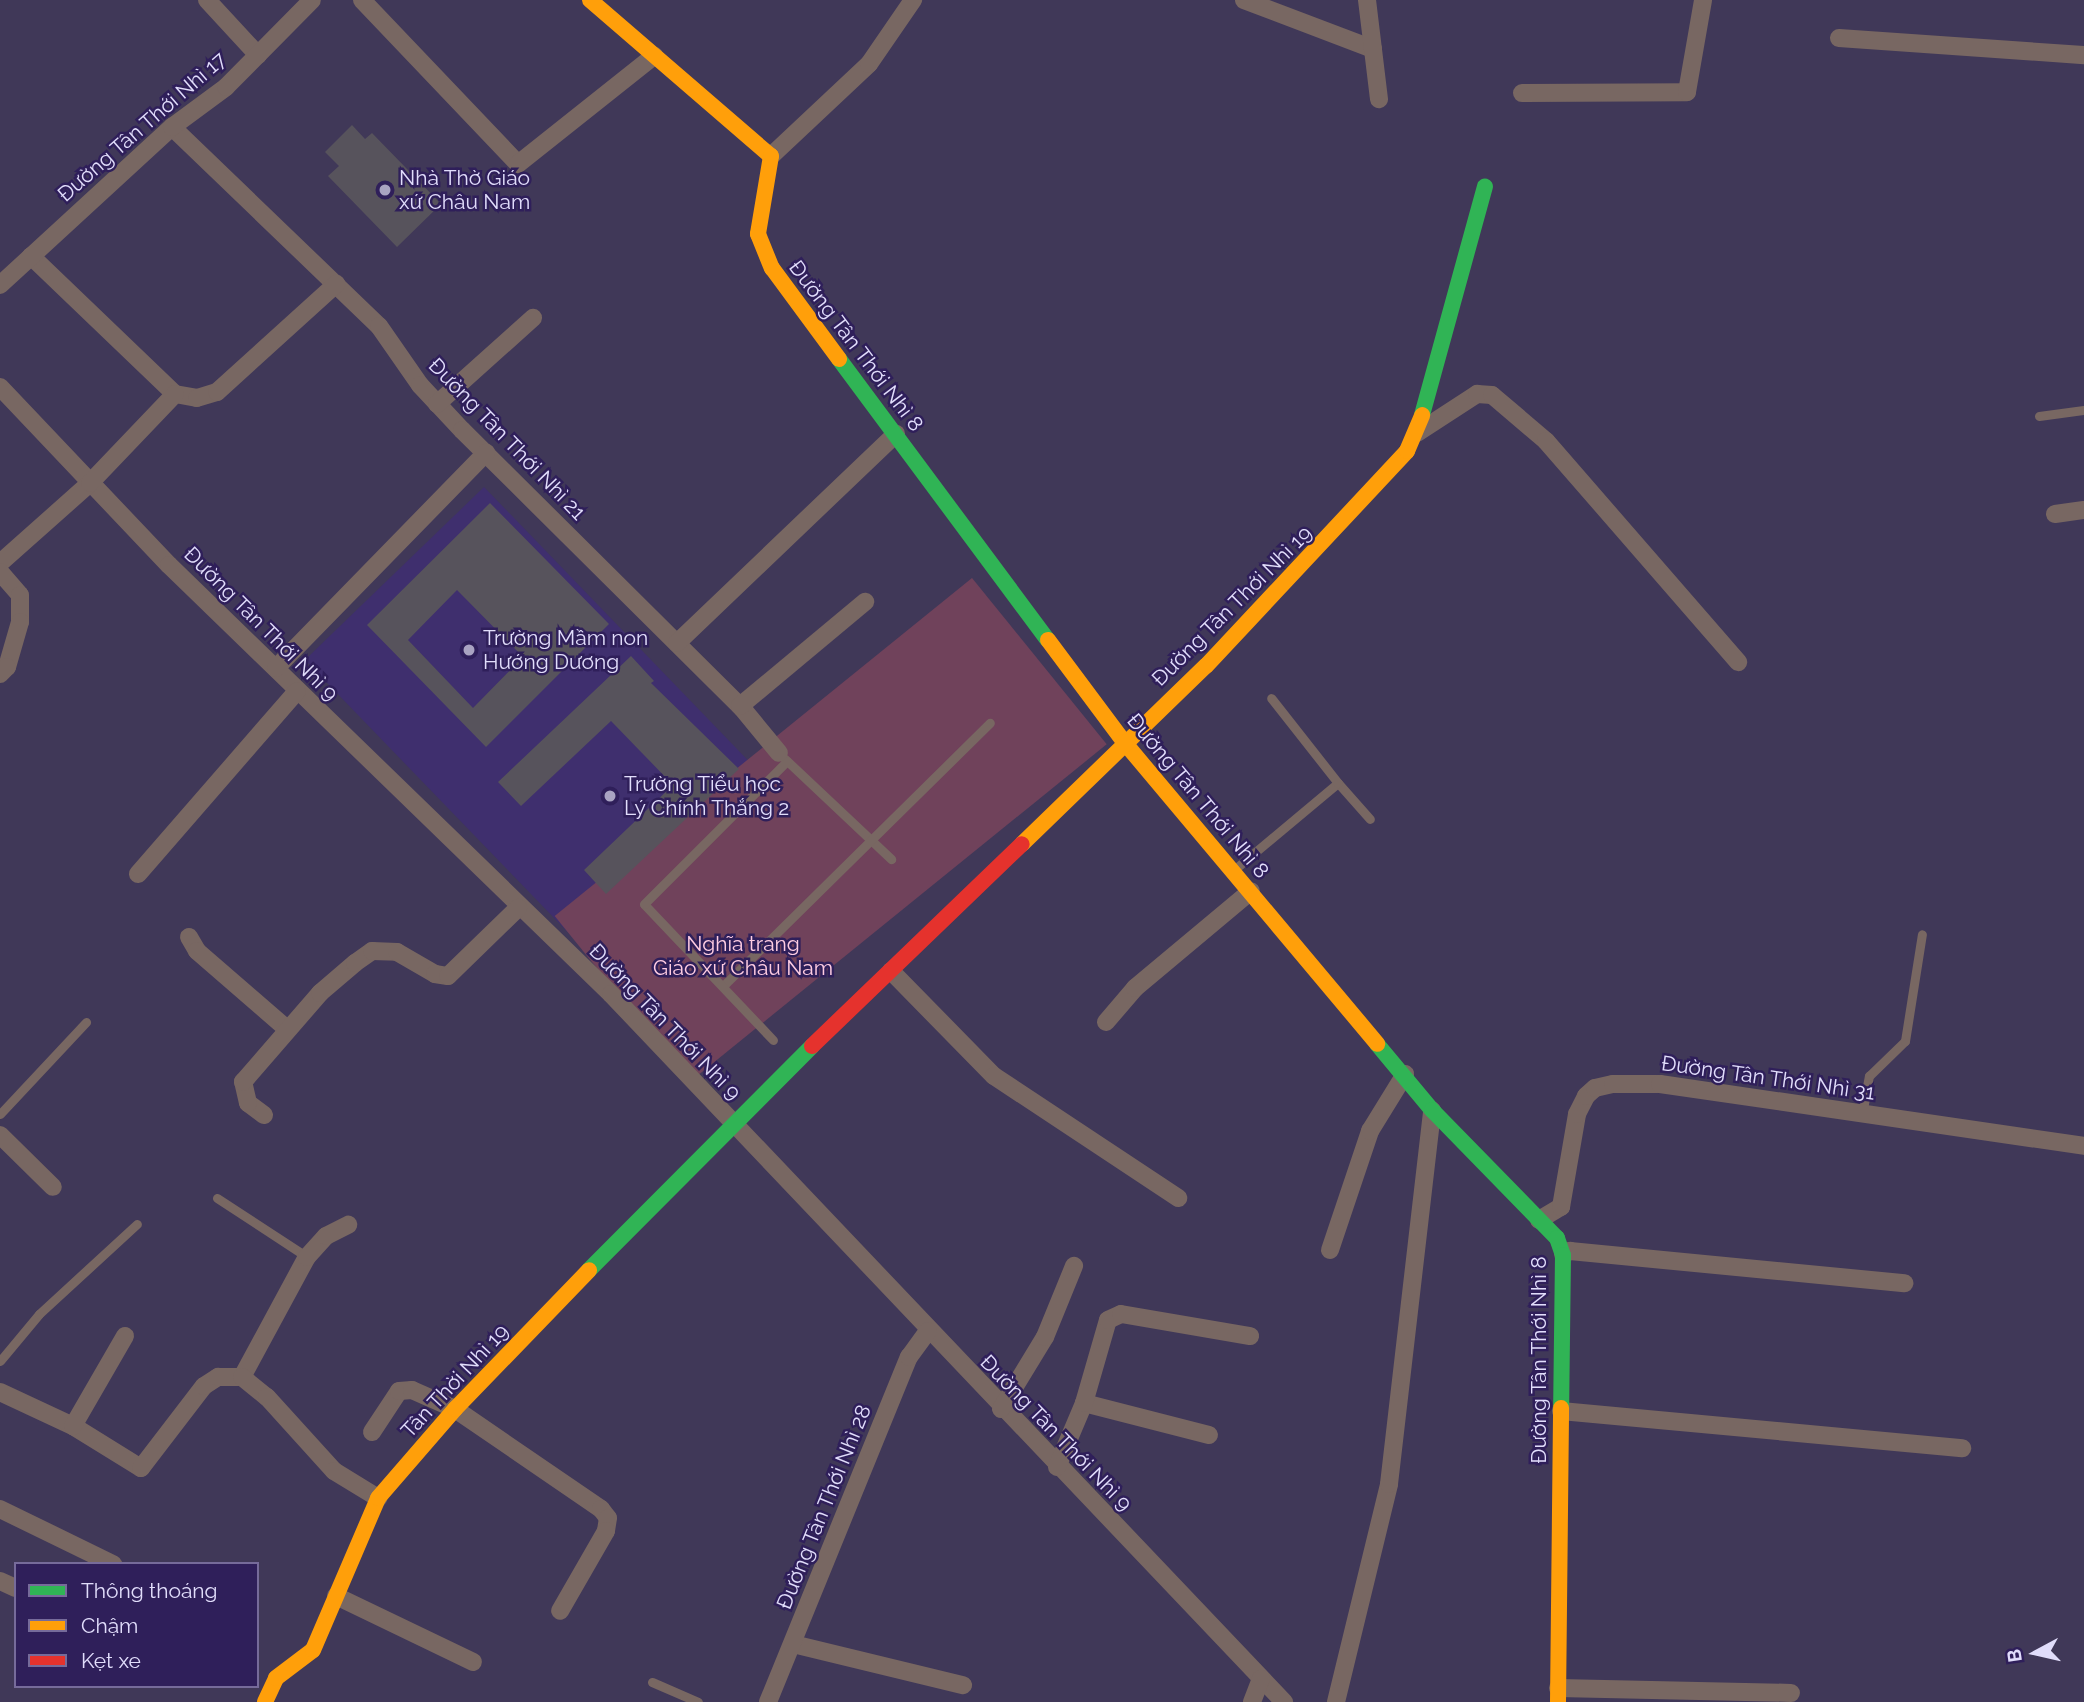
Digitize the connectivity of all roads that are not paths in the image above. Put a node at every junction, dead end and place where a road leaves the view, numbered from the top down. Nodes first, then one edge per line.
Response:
1 (207, 0) edge
2 (312, 0) edge
3 (362, 0) edge
4 (590, 0) edge
5 (913, 0) edge
6 (1244, 0) edge
7 (1367, 0) edge
8 (1703, 0) edge
9 (1839, 38) dead end
10 (1373, 49) junction
11 (258, 55) junction
12 (2084, 55) edge
13 (654, 56) junction
14 (1522, 93) dead end
15 (1379, 99) dead end
16 (172, 127) junction
17 (771, 156) junction
18 (1485, 187) dead end
19 (31, 256) junction
20 (0, 285) edge
21 (336, 285) junction
22 (533, 318) dead end
23 (0, 387) edge
24 (175, 394) junction
25 (438, 404) junction
26 (2084, 410) edge
27 (2039, 416) dead end
28 (1416, 433) junction
29 (896, 434) junction
30 (486, 453) junction
31 (90, 483) junction
32 (2084, 510) edge
33 (2055, 514) dead end
34 (0, 562) edge
35 (0, 572) edge
36 (865, 602) dead end
37 (677, 643) junction
38 (1738, 662) dead end
39 (276, 668) junction
40 (0, 674) edge
41 (297, 691) junction
42 (1271, 698) dead end
43 (740, 706) junction
44 (990, 723) dead end
45 (1124, 742) junction
46 (783, 757) junction
47 (1338, 783) junction
48 (1370, 819) dead end
49 (873, 841) junction
50 (891, 859) dead end
51 (1233, 870) junction
52 (138, 874) dead end
53 (1251, 891) junction
54 (519, 908) junction
55 (1922, 934) dead end
56 (189, 937) dead end
57 (891, 971) junction
58 (725, 984) junction
59 (1106, 1022) dead end
60 (86, 1023) dead end
61 (287, 1029) junction
62 (774, 1040) dead end
63 (1405, 1074) junction
64 (1432, 1110) junction
65 (0, 1114) edge
66 (264, 1115) dead end
67 (1862, 1115) junction
68 (733, 1126) junction
69 (0, 1135) edge
70 (2084, 1146) edge
71 (53, 1187) dead end
72 (217, 1198) dead end
73 (1178, 1198) dead end
74 (1539, 1220) junction
75 (137, 1224) dead end
76 (348, 1225) dead end
77 (1330, 1250) dead end
78 (1563, 1254) junction
79 (307, 1258) junction
80 (1074, 1266) dead end
81 (1904, 1283) dead end
82 (928, 1331) junction
83 (125, 1336) dead end
84 (1250, 1336) dead end
85 (0, 1361) edge
86 (242, 1377) junction
87 (0, 1392) edge
88 (1084, 1403) junction
89 (455, 1409) junction
90 (1001, 1409) junction
91 (1561, 1411) junction
92 (73, 1426) junction
93 (372, 1432) dead end
94 (1209, 1435) dead end
95 (1962, 1448) dead end
96 (1058, 1468) junction
97 (378, 1498) junction
98 (0, 1509) edge
99 (109, 1562) edge
100 (336, 1596) junction
101 (560, 1611) dead end
102 (793, 1644) junction
103 (473, 1662) dead end
104 (1261, 1679) junction
105 (652, 1682) dead end
106 (963, 1685) dead end
107 (1791, 1693) dead end
108 (1558, 1695) edge
109 (265, 1702) edge
110 (698, 1702) edge
111 (768, 1702) edge
112 (1252, 1702) edge
113 (1284, 1702) edge
114 (1336, 1702) edge

1 - 11 street
2 - 11 street, Đường Tân Thới Nhì 17
3 - 13 street
4 - 13 street
5 - 17 street
6 - 10 street
7 - 10 street
8 - 14 street
9 - 12 street
10 - 15 street
11 - 16 street, Đường Tân Thới Nhì 17
13 - 17 street
16 - 19 street, Đường Tân Thới Nhì 17
16 - 21 street, Đường Tân Thới Nhì 21
17 - 29 street, Đường Tân Thới Nhì 8
18 - 28 street, Đường Tân Thới Nhì 19
19 - 20 street, Đường Tân Thới Nhì 17
19 - 24 street
21 - 24 street
21 - 25 street, Đường Tân Thới Nhì 21
22 - 25 street
23 - 31 street, Đường Tân Thới Nhì 9
24 - 31 street
25 - 30 street, Đường Tân Thới Nhì 21
26 - 27 lane
28 - 38 street
28 - 45 street, Đường Tân Thới Nhì 19
29 - 37 street
29 - 45 street, Đường Tân Thới Nhì 8
30 - 37 street, Đường Tân Thới Nhì 21
30 - 39 street
31 - 34 street
31 - 39 street, Đường Tân Thới Nhì 9
32 - 33 street
35 - 40 street
36 - 43 street
37 - 43 street, Đường Tân Thới Nhì 21
39 - 41 street, Đường Tân Thới Nhì 9
41 - 52 street
41 - 54 street, Đường Tân Thới Nhì 9
42 - 47 lane
43 - 46 street, Đường Tân Thới Nhì 21
44 - 49 lane
45 - 51 street, Đường Tân Thới Nhì 8
45 - 57 street, Đường Tân Thới Nhì 19
46 - 49 lane
46 - 58 lane
47 - 48 lane
47 - 51 lane
49 - 50 lane
49 - 58 lane
51 - 53 street, Đường Tân Thới Nhì 8
53 - 59 street
53 - 63 street, Đường Tân Thới Nhì 8
54 - 61 street
54 - 68 street, Đường Tân Thới Nhì 9
55 - 67 lane
56 - 61 street
57 - 68 street, Đường Tân Thới Nhì 19
57 - 73 street
58 - 62 lane
60 - 65 lane
61 - 66 street
63 - 64 street, Đường Tân Thới Nhì 8
63 - 77 street
64 - 74 street, Đường Tân Thới Nhì 8
64 - 114 street
67 - 70 street, Đường Tân Thới Nhì 31
67 - 74 street, Đường Tân Thới Nhì 31
68 - 82 street, Đường Tân Thới Nhì 9
68 - 89 street, Tân Thời Nhì 19
69 - 71 street
72 - 79 lane
74 - 78 street, Đường Tân Thới Nhì 8
75 - 85 lane
76 - 79 street
78 - 81 street
78 - 91 street, Đường Tân Thới Nhì 8
79 - 86 street
80 - 90 street
82 - 90 street, Đường Tân Thới Nhì 9
82 - 102 street, Đường Tân Thới Nhì 28
83 - 92 street
84 - 88 street
86 - 92 street
86 - 97 street
87 - 92 street
88 - 94 street
88 - 96 street
89 - 93 street
89 - 97 street, Tân Thời Nhì 19
89 - 101 street
90 - 96 street, Đường Tân Thới Nhì 9
91 - 95 street
91 - 108 street, Đường Tân Thới Nhì 8
96 - 104 street, Đường Tân Thới Nhì 9
97 - 100 street, Tân Thời Nhì 19
98 - 99 street
100 - 103 street
100 - 109 street, Tân Thời Nhì 19
102 - 106 street
102 - 111 street, Đường Tân Thới Nhì 28
104 - 112 street
104 - 113 street, Đường Tân Thới Nhì 9
105 - 110 lane
107 - 108 street

